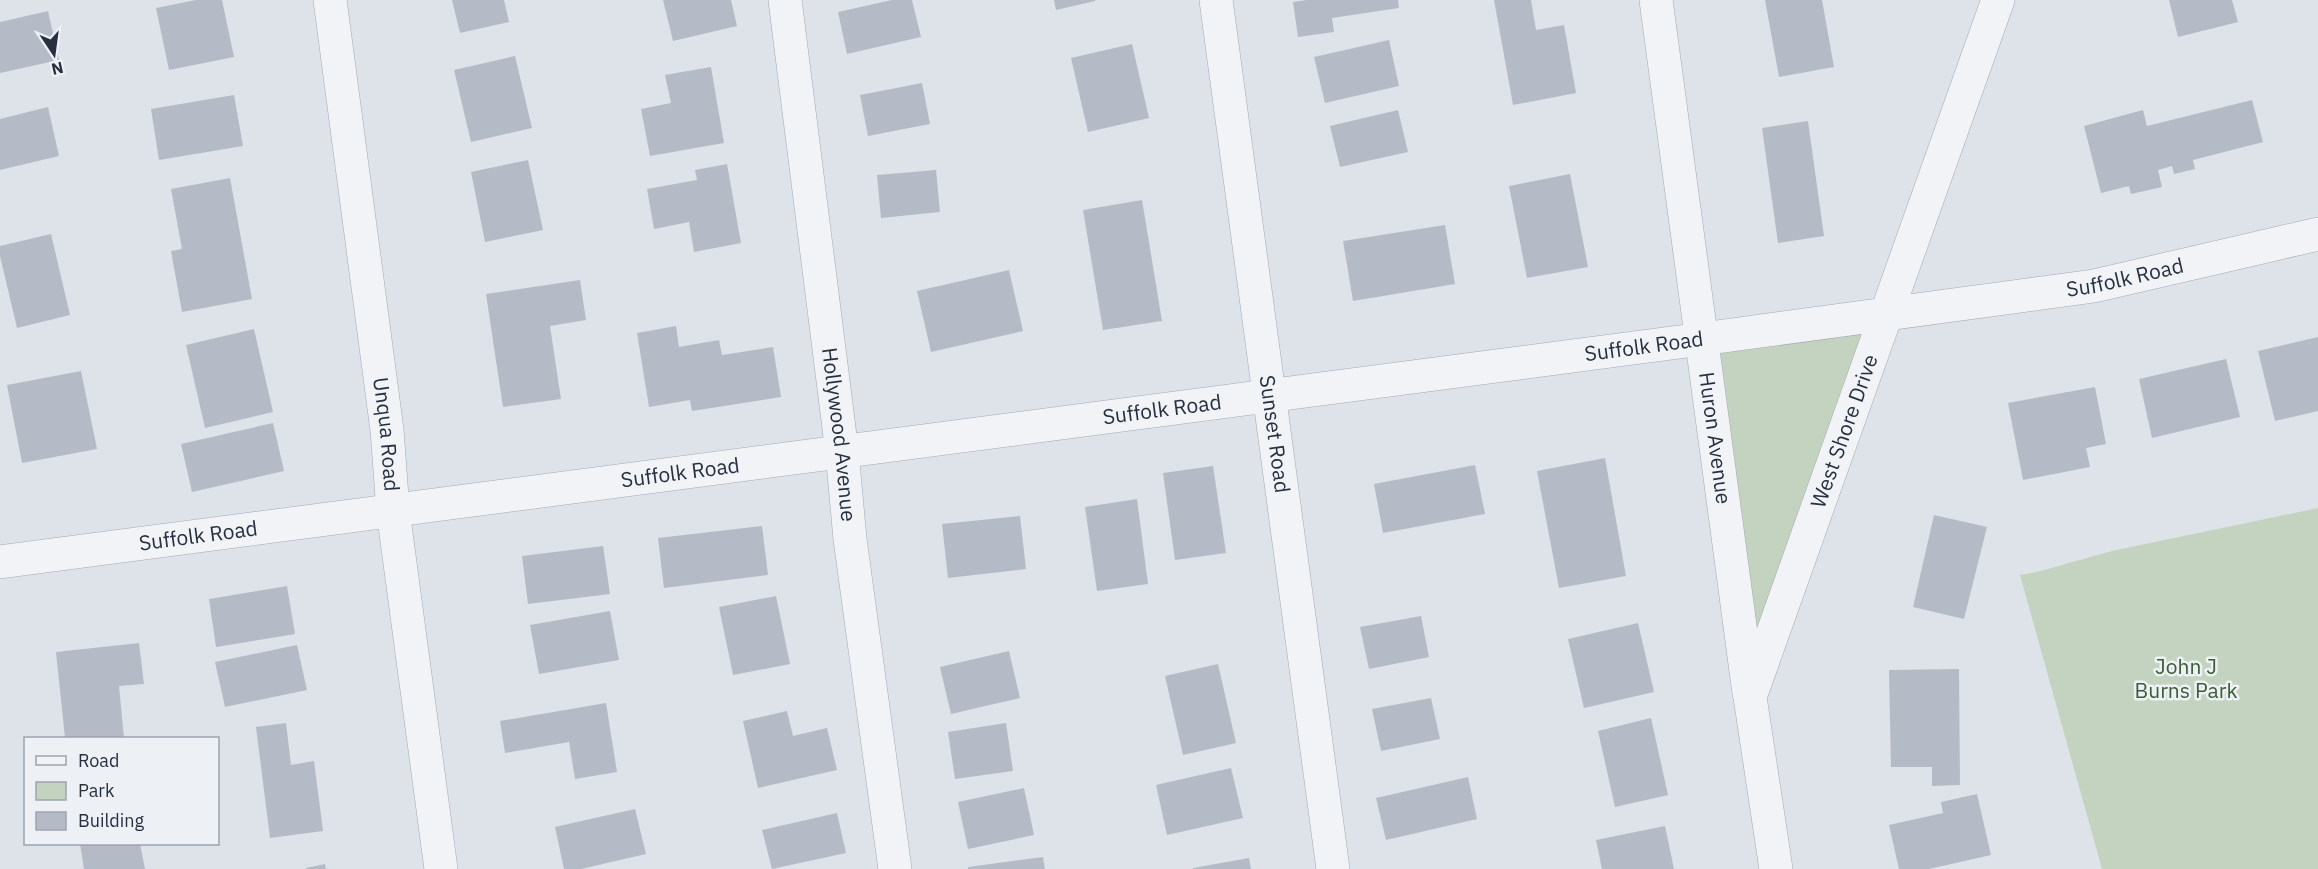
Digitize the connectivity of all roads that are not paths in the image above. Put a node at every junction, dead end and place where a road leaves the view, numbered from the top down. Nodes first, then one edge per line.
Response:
1 (330, 0) edge
2 (785, 0) edge
3 (1216, 0) edge
4 (1656, 0) edge
5 (1998, 0) edge
6 (2318, 234) edge
7 (1885, 315) junction
8 (1701, 339) junction
9 (1269, 396) junction
10 (842, 452) junction
11 (393, 511) junction
12 (0, 562) edge
13 (1750, 697) junction
14 (441, 869) edge
15 (895, 869) edge
16 (1332, 869) edge
17 (1776, 869) edge

1 - 11 street, Unqua Road
2 - 10 street, Hollywood Avenue
3 - 9 street, Sunset Road
4 - 8 street, Huron Avenue
5 - 7 street, West Shore Drive
6 - 7 street, Suffolk Road
7 - 8 street, Suffolk Road
7 - 13 street, West Shore Drive
8 - 9 street, Suffolk Road
8 - 13 street, Huron Avenue
9 - 10 street, Suffolk Road
9 - 16 street, Sunset Road
10 - 11 street, Suffolk Road
10 - 15 street, Hollywood Avenue
11 - 12 street, Suffolk Road
11 - 14 street, Unqua Road
13 - 17 street, West Shore Drive

